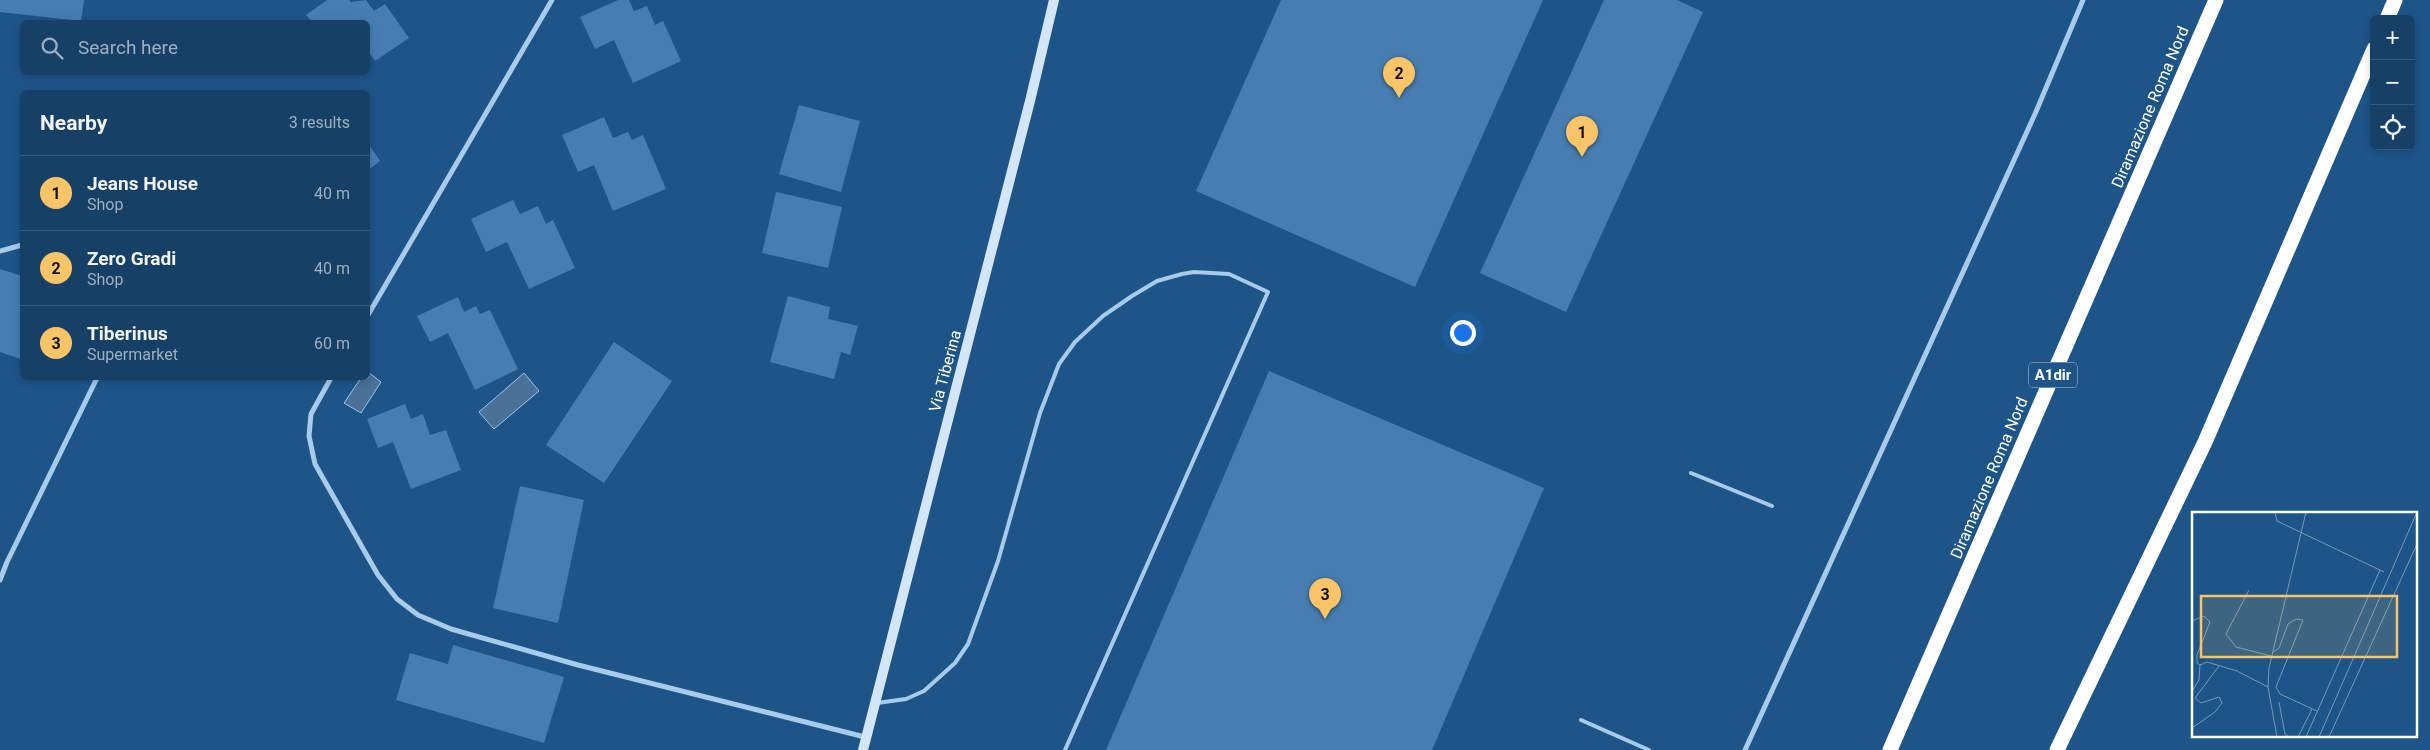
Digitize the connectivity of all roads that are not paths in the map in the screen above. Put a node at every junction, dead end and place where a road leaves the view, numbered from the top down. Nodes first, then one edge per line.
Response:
1 (552, 0) edge
2 (1054, 0) edge
3 (2083, 0) edge
4 (2216, 0) edge
5 (2395, 0) edge
6 (2389, 15) edge
7 (2370, 58) edge
8 (20, 245) edge
9 (0, 250) edge
10 (370, 312) edge
11 (96, 380) edge
12 (330, 380) edge
13 (1691, 472) dead end
14 (1772, 506) dead end
15 (0, 580) edge
16 (874, 703) junction
17 (1581, 720) dead end
18 (865, 737) junction
19 (863, 750) edge
20 (1065, 750) edge
21 (1649, 750) edge
22 (1745, 750) edge
23 (1890, 750) edge
24 (2057, 750) edge

1 - 10 street
2 - 16 main road, Via Tiberina
3 - 22 street
4 - 23 highway, Diramazione Roma Nord / A1dir
5 - 6 highway
7 - 24 highway
8 - 9 street
11 - 15 street
12 - 18 street
13 - 14 lane
16 - 18 main road, Via Tiberina
16 - 20 lane
17 - 21 lane
18 - 19 main road, Via Tiberina

